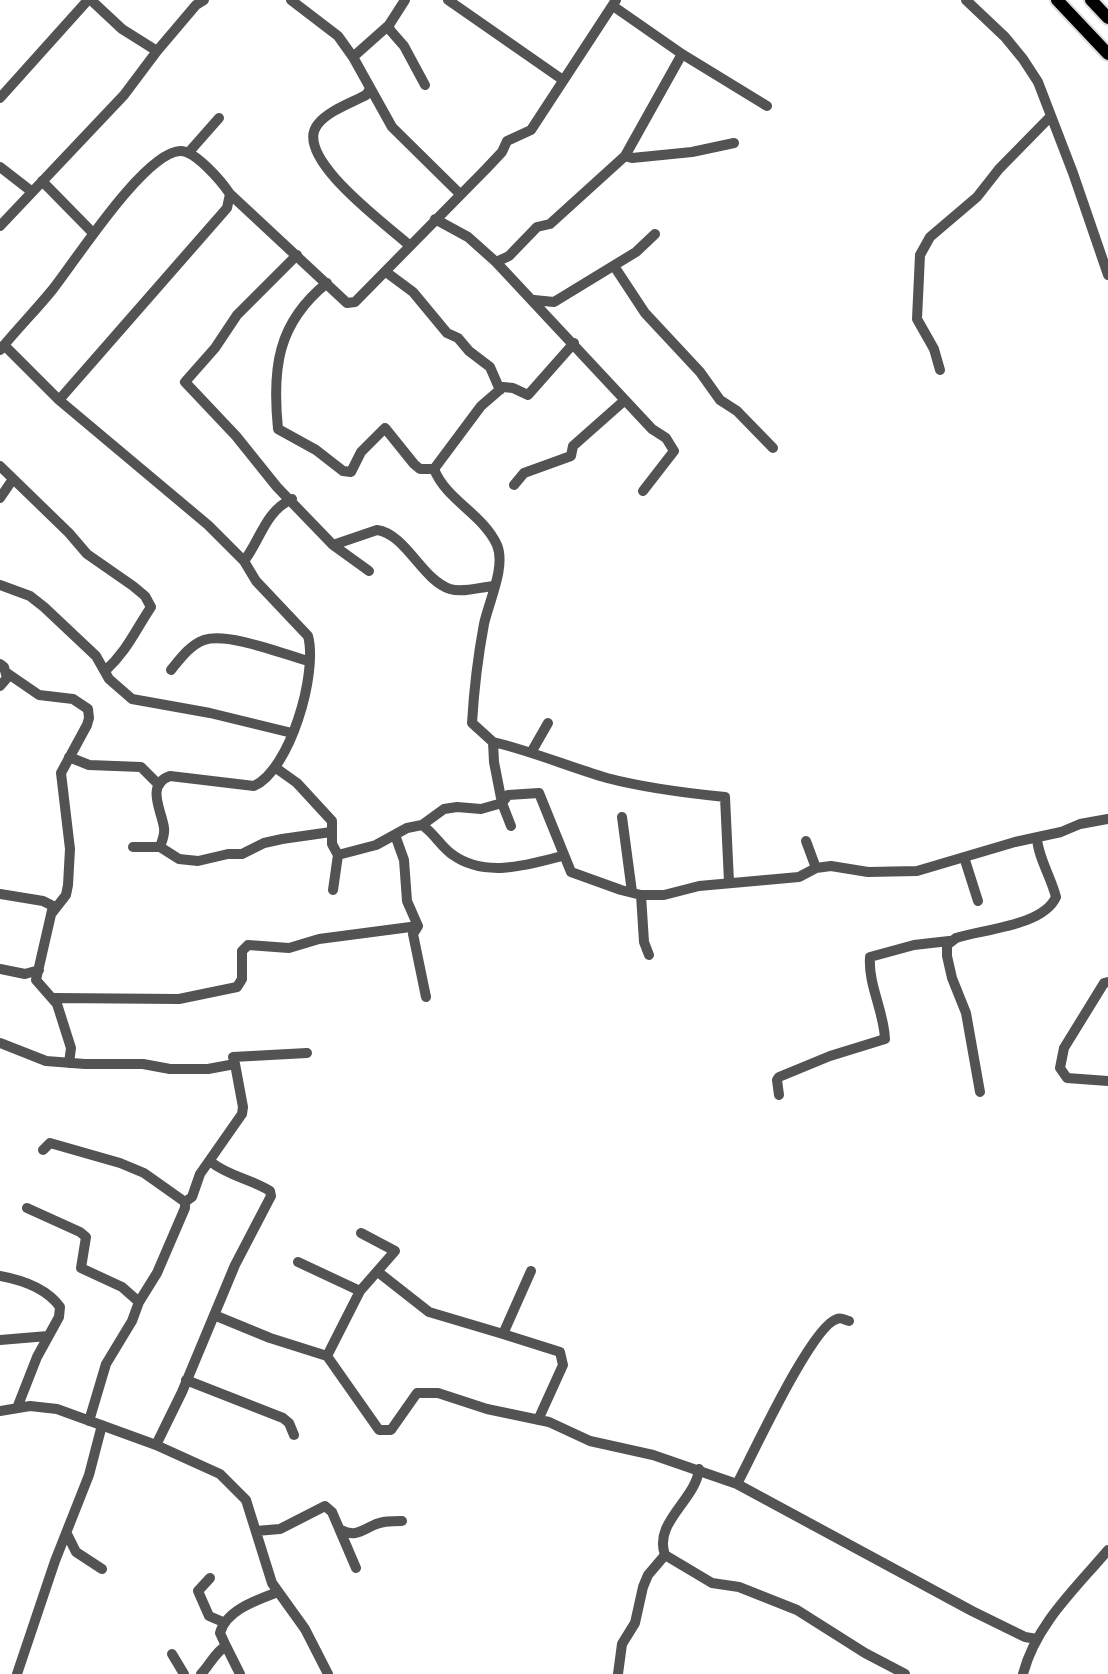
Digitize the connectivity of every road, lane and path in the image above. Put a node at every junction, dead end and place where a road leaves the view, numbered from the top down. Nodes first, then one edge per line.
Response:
1 (89, 0) edge
2 (204, 0) edge
3 (291, 0) edge
4 (405, 0) edge
5 (448, 0) edge
6 (966, 0) edge
7 (1057, 0) edge
8 (1091, 0) edge
9 (615, 3) edge
10 (1108, 18) edge
11 (389, 25) junction
12 (157, 51) junction
13 (682, 54) junction
14 (1108, 54) edge
15 (353, 57) junction
16 (563, 80) junction
17 (425, 85) dead end
18 (370, 89) junction
19 (0, 98) edge
20 (767, 106) dead end
21 (1051, 116) junction
22 (219, 118) dead end
23 (734, 143) dead end
24 (189, 152) junction
25 (625, 156) junction
26 (0, 167) edge
27 (42, 181) junction
28 (31, 191) junction
29 (230, 194) junction
30 (460, 194) junction
31 (435, 219) junction
32 (0, 226) edge
33 (93, 233) junction
34 (655, 234) dead end
35 (409, 245) junction
36 (297, 255) junction
37 (496, 262) junction
38 (614, 266) junction
39 (386, 272) junction
40 (1108, 275) edge
41 (327, 283) junction
42 (532, 300) junction
43 (574, 343) junction
44 (2, 347) edge
45 (940, 370) dead end
46 (500, 390) junction
47 (59, 400) junction
48 (625, 400) junction
49 (773, 448) dead end
50 (0, 466) edge
51 (434, 469) junction
52 (13, 479) junction
53 (514, 485) dead end
54 (643, 491) dead end
55 (0, 498) edge
56 (292, 499) junction
57 (333, 545) junction
58 (244, 561) junction
59 (369, 571) dead end
60 (0, 585) edge
61 (494, 586) junction
62 (308, 661) junction
63 (4, 668) edge
64 (171, 670) dead end
65 (105, 671) junction
66 (0, 686) edge
67 (548, 723) dead end
68 (292, 733) junction
69 (493, 742) junction
70 (532, 751) junction
71 (69, 757) junction
72 (276, 768) junction
73 (159, 785) junction
74 (502, 803) junction
75 (622, 817) dead end
76 (1108, 819) edge
77 (422, 825) junction
78 (511, 826) dead end
79 (331, 832) junction
80 (395, 835) junction
81 (1037, 838) junction
82 (806, 841) dead end
83 (133, 847) dead end
84 (160, 847) junction
85 (338, 855) junction
86 (562, 856) junction
87 (964, 857) junction
88 (816, 868) junction
89 (729, 882) junction
90 (333, 890) dead end
91 (637, 893) junction
92 (0, 894) edge
93 (978, 901) dead end
94 (52, 913) junction
95 (418, 926) junction
96 (949, 941) junction
97 (649, 955) dead end
98 (0, 969) edge
99 (36, 975) junction
100 (1107, 980) edge
101 (426, 997) dead end
102 (54, 998) junction
103 (0, 1043) edge
104 (307, 1053) dead end
105 (69, 1063) junction
106 (235, 1064) junction
107 (1108, 1081) edge
108 (980, 1092) dead end
109 (779, 1095) dead end
110 (43, 1150) dead end
111 (211, 1162) junction
112 (185, 1202) junction
113 (27, 1208) dead end
114 (361, 1233) dead end
115 (298, 1262) dead end
116 (531, 1271) dead end
117 (378, 1272) junction
118 (0, 1276) edge
119 (360, 1291) junction
120 (139, 1302) junction
121 (214, 1315) junction
122 (849, 1321) dead end
123 (503, 1334) junction
124 (48, 1336) junction
125 (0, 1340) edge
126 (327, 1356) junction
127 (186, 1380) junction
128 (17, 1408) junction
129 (0, 1411) edge
130 (538, 1420) junction
131 (89, 1421) junction
132 (102, 1425) junction
133 (294, 1435) dead end
134 (156, 1445) junction
135 (699, 1469) junction
136 (737, 1484) junction
137 (402, 1521) dead end
138 (341, 1530) junction
139 (256, 1531) junction
140 (67, 1534) junction
141 (1108, 1550) edge
142 (665, 1555) junction
143 (356, 1568) dead end
144 (102, 1569) dead end
145 (210, 1578) dead end
146 (278, 1592) junction
147 (222, 1628) junction
148 (1037, 1639) junction
149 (226, 1646) junction
150 (172, 1654) dead end
151 (17, 1674) edge
152 (184, 1674) edge
153 (201, 1674) edge
154 (240, 1674) edge
155 (328, 1674) edge
156 (618, 1674) edge
157 (905, 1674) edge
158 (1023, 1674) edge

1 - 12 street
1 - 19 street
2 - 12 street
3 - 15 street
4 - 11 street
5 - 16 street
6 - 21 street
7 - 14 main road
8 - 10 main road
9 - 13 street
9 - 16 street
11 - 15 street
11 - 17 street
12 - 27 street
13 - 20 street
13 - 25 street
15 - 18 street
16 - 30 street
18 - 30 street
18 - 35 street
21 - 40 street
21 - 45 street
22 - 24 street
23 - 25 street
24 - 29 street
24 - 33 street
25 - 37 street
26 - 28 street
27 - 28 street
27 - 33 street
28 - 32 street
29 - 36 street
29 - 47 street
30 - 31 street
31 - 35 street
31 - 37 street
33 - 44 street
34 - 38 street
35 - 39 street
36 - 41 street
36 - 56 street
37 - 42 street
38 - 42 street
38 - 49 street
39 - 41 street
39 - 46 street
41 - 51 street
42 - 43 street
43 - 46 street
43 - 48 street
44 - 47 street
46 - 51 street
47 - 58 street
48 - 53 street
48 - 54 street
50 - 52 street
51 - 61 street
52 - 55 street
52 - 65 street
56 - 57 street
56 - 58 street
57 - 59 street
57 - 61 street
58 - 62 street
60 - 65 street
61 - 69 street
62 - 64 street
62 - 68 street
63 - 66 street
63 - 71 street
65 - 68 street
67 - 70 street
68 - 72 street
69 - 70 street
69 - 74 street
70 - 89 street
71 - 73 street
71 - 94 street
72 - 73 street
72 - 79 street
73 - 84 street
74 - 77 street
74 - 78 street
74 - 86 street
75 - 91 street
76 - 81 street
77 - 80 street
77 - 86 street
79 - 84 street
79 - 85 street
80 - 85 street
80 - 95 street
81 - 87 street
81 - 96 street
82 - 88 street
83 - 84 street
85 - 90 street
86 - 91 street
87 - 88 street
87 - 93 street
88 - 89 street
89 - 91 street
91 - 97 street
92 - 94 street
94 - 99 street
95 - 101 street
95 - 102 street
96 - 108 street
96 - 109 street
98 - 99 street
99 - 102 street
100 - 107 street
102 - 105 street
103 - 105 street
104 - 106 street
105 - 106 street
106 - 111 street
110 - 112 street
111 - 112 street
111 - 121 street
112 - 120 street
113 - 120 street
114 - 117 street
115 - 119 street
116 - 123 street
117 - 119 street
117 - 123 street
118 - 124 street
119 - 126 street
120 - 131 street
121 - 126 street
121 - 127 street
122 - 136 street
123 - 130 street
124 - 125 street
124 - 128 street
126 - 130 street
127 - 133 street
127 - 134 street
128 - 129 street
128 - 131 street
130 - 135 street
131 - 132 street
132 - 134 street
132 - 140 street
134 - 139 street
135 - 136 street
135 - 142 street
136 - 148 street
137 - 138 street
138 - 139 street
138 - 143 street
139 - 146 street
140 - 144 street
140 - 151 street
141 - 148 street
142 - 156 street
142 - 157 street
145 - 147 street
146 - 147 street
146 - 155 street
147 - 149 street
148 - 158 street
149 - 153 street
149 - 154 street
150 - 152 street

